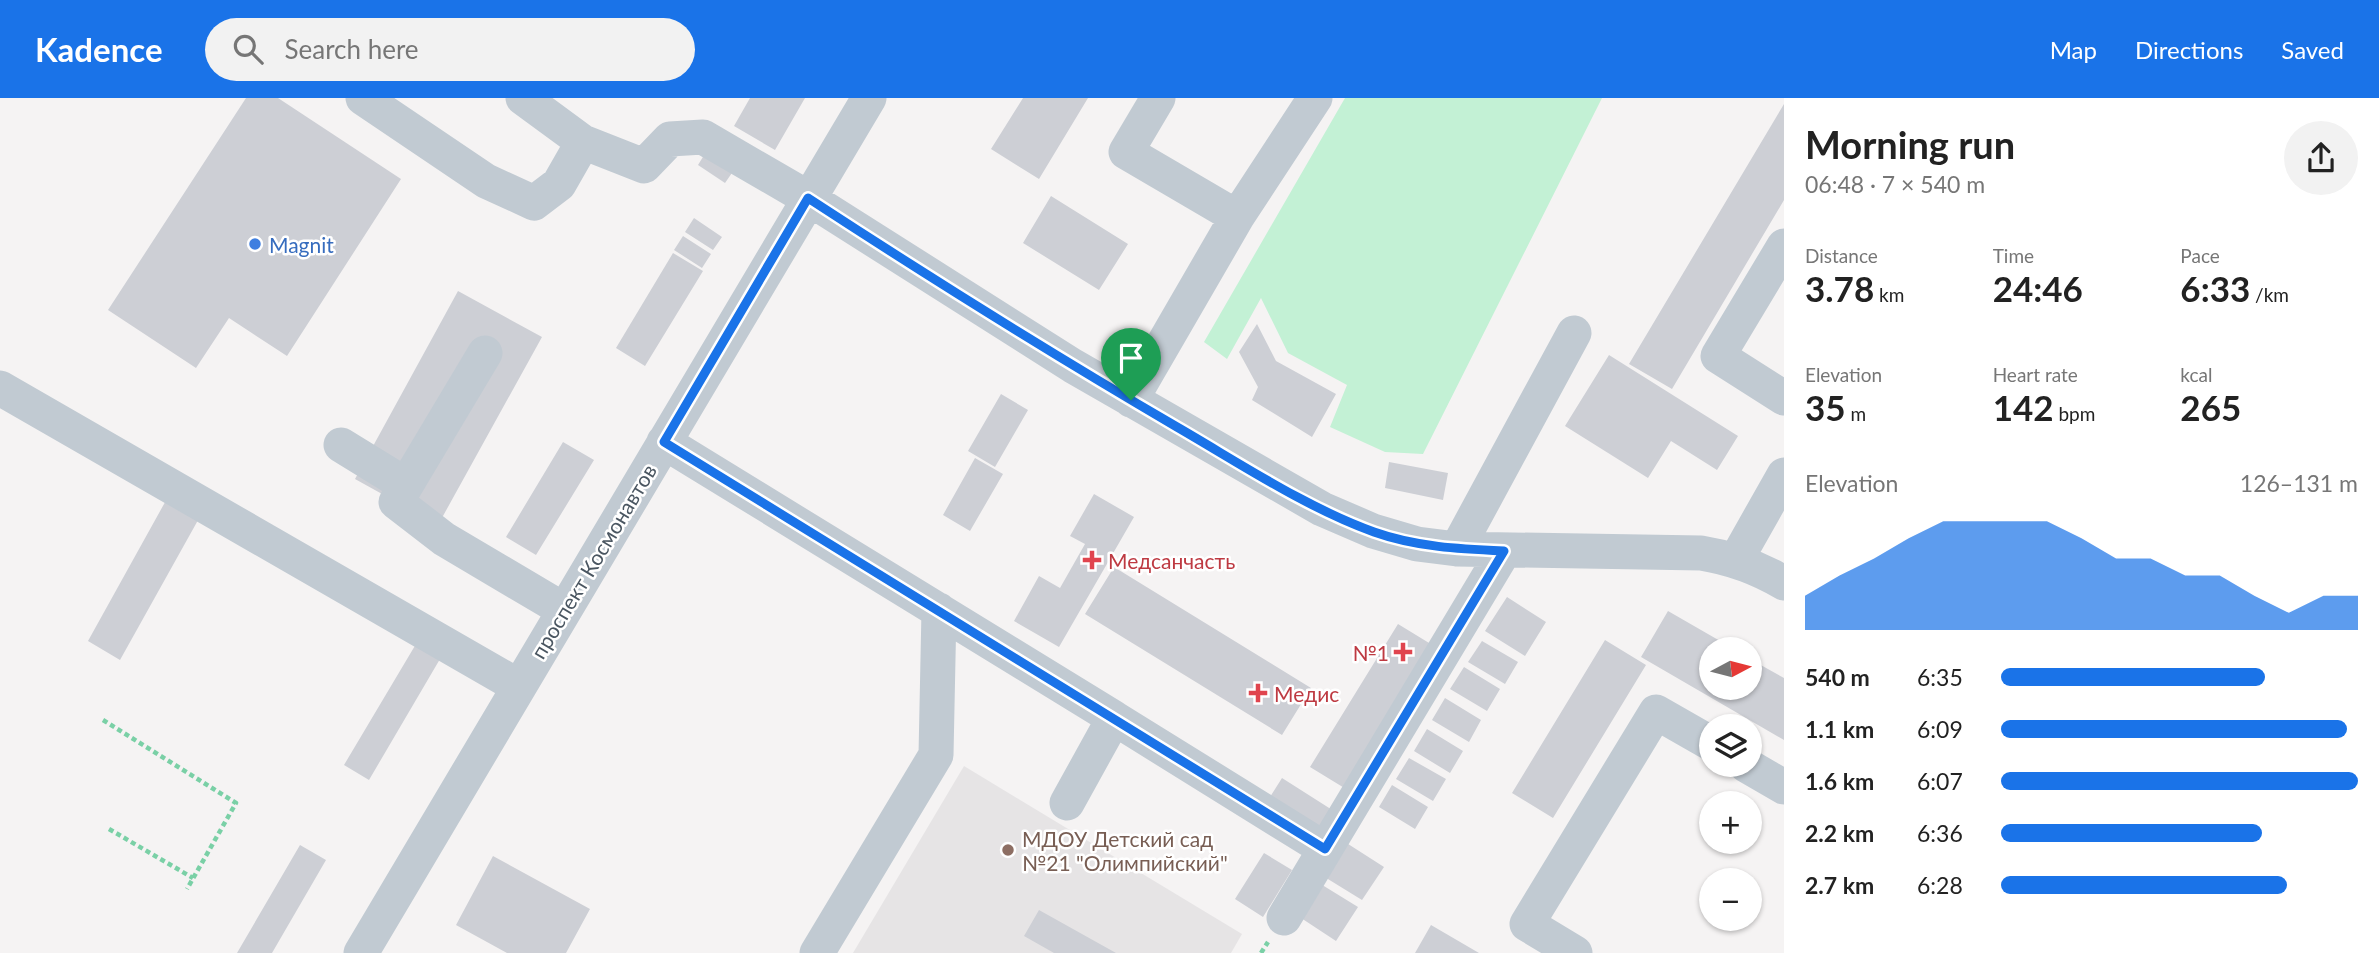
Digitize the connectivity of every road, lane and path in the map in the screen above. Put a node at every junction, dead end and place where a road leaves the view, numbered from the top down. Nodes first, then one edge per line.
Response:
1 (363, 98) edge
2 (523, 98) edge
3 (869, 98) edge
4 (1158, 98) edge
5 (1315, 98) edge
6 (583, 142) junction
7 (808, 198) junction
8 (1237, 218) junction
9 (1784, 246) edge
10 (1574, 333) dead end
11 (485, 353) dead end
12 (0, 388) edge
13 (1784, 398) edge
14 (1131, 400) junction
15 (664, 442) junction
16 (341, 445) dead end
17 (1784, 475) edge
18 (406, 485) junction
19 (1457, 549) junction
20 (1504, 551) junction
21 (1736, 560) junction
22 (1784, 583) edge
23 (564, 610) junction
24 (939, 610) junction
25 (519, 686) junction
26 (1114, 718) junction
27 (103, 720) dead end
28 (1699, 737) edge
29 (1762, 774) edge
30 (1784, 787) edge
31 (1067, 803) dead end
32 (109, 829) dead end
33 (1325, 849) junction
34 (193, 878) junction
35 (187, 889) dead end
36 (1284, 918) dead end
37 (361, 953) edge
38 (817, 953) edge
39 (1575, 953) edge

1 - 6 street
2 - 6 street
3 - 7 street, проспект Космонавтов
4 - 8 street
5 - 8 street
6 - 7 street
7 - 14 street
7 - 15 street, проспект Космонавтов
8 - 14 street
9 - 13 street
10 - 19 street
11 - 18 street
12 - 25 street
14 - 19 street
15 - 23 street, проспект Космонавтов
15 - 24 street
16 - 18 street
17 - 21 street
18 - 23 street
19 - 20 street
20 - 21 street
20 - 33 street
21 - 22 street
23 - 25 street, проспект Космонавтов
24 - 26 street
24 - 38 street
25 - 37 street, проспект Космонавтов
26 - 31 street
26 - 33 street
27 - 34 path
28 - 39 street
29 - 30 street
32 - 34 path
33 - 36 street
34 - 35 path

